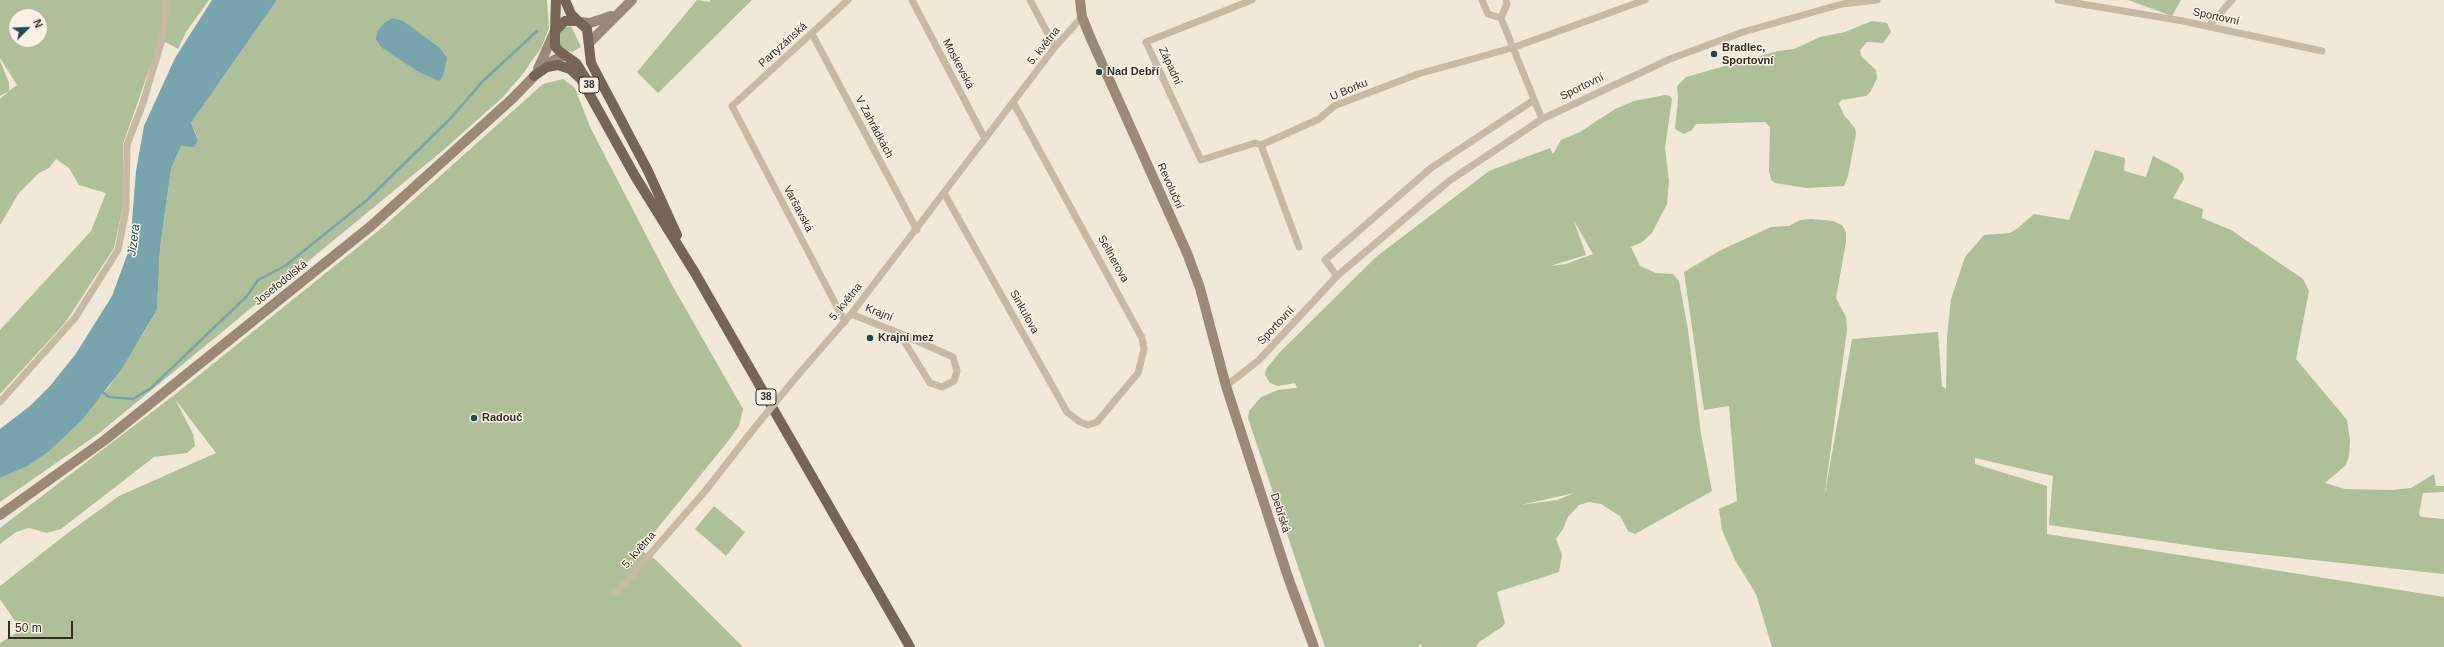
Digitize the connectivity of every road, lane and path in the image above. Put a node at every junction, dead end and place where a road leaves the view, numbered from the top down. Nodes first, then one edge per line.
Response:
1 (167, 0) edge
2 (556, 0) edge
3 (566, 0) edge
4 (632, 0) edge
5 (848, 0) edge
6 (912, 0) edge
7 (1030, 0) edge
8 (1080, 0) edge
9 (1252, 0) edge
10 (1482, 0) edge
11 (1506, 0) edge
12 (1645, 0) edge
13 (1877, 0) edge
14 (2058, 0) edge
15 (2232, 0) edge
16 (2070, 1) edge
17 (1842, 2) edge
18 (618, 13) junction
19 (1082, 17) junction
20 (1501, 18) junction
21 (579, 22) junction
22 (2209, 26) junction
23 (554, 32) junction
24 (812, 34) junction
25 (588, 44) junction
26 (1056, 47) junction
27 (1512, 48) junction
28 (2322, 51) dead end
29 (564, 55) junction
30 (534, 76) junction
31 (1534, 100) junction
32 (1014, 104) junction
33 (732, 106) joint
34 (1542, 119) junction
35 (605, 122) junction
36 (985, 138) junction
37 (1261, 145) junction
38 (1201, 160) joint
39 (944, 193) junction
40 (917, 230) junction
41 (1299, 247) dead end
42 (695, 273) junction
43 (1337, 276) junction
44 (852, 314) junction
45 (845, 322) junction
46 (899, 333) junction
47 (1226, 386) junction
48 (0, 402) edge
49 (1097, 422) joint
50 (0, 516) edge
51 (617, 592) dead end
52 (910, 647) edge
53 (1314, 647) edge

1 - 48 street
2 - 23 main road, 38
3 - 21 main road, 38
4 - 18 main road
5 - 24 street, Partyzánská
6 - 36 street, Moskevská
7 - 26 street
8 - 19 main road, Revoluční
9 - 38 street, Západní
10 - 20 street
11 - 20 street
12 - 27 street, U Borku
13 - 17 street, Sportovní
14 - 16 street, Sportovní
15 - 22 street
16 - 22 street, Sportovní
17 - 34 street, Sportovní
18 - 21 main road
18 - 25 main road
19 - 26 street, 5. května
19 - 47 main road, Revoluční
20 - 27 street
21 - 23 main road
21 - 25 main road, 38
22 - 28 street, Sportovní
23 - 29 main road, 38
23 - 30 main road
24 - 33 street, Partyzánská
24 - 40 street, V Zahrádkách
25 - 29 main road
25 - 42 main road, 38
26 - 32 street, 5. května
27 - 31 street
27 - 37 street, U Borku
29 - 30 main road, Josefodolská
29 - 35 main road, 38
30 - 35 main road
30 - 50 main road, Josefodolská
31 - 34 street
31 - 43 street
32 - 36 street, 5. května
32 - 49 street, Sellnerova
33 - 45 street, Varšavská
34 - 43 street, Sportovní
35 - 42 main road, 38
36 - 39 street, 5. května
37 - 38 street, U Borku
37 - 41 street
39 - 40 street, 5. května
39 - 49 street, Sinkulova
40 - 44 street, 5. května
42 - 52 main road, 38
43 - 47 street, Sportovní
44 - 45 street, 5. května
44 - 46 street, Krajní
45 - 51 street, 5. května, bridge
46 - 46 street, Krajní
47 - 53 main road, Debřská

